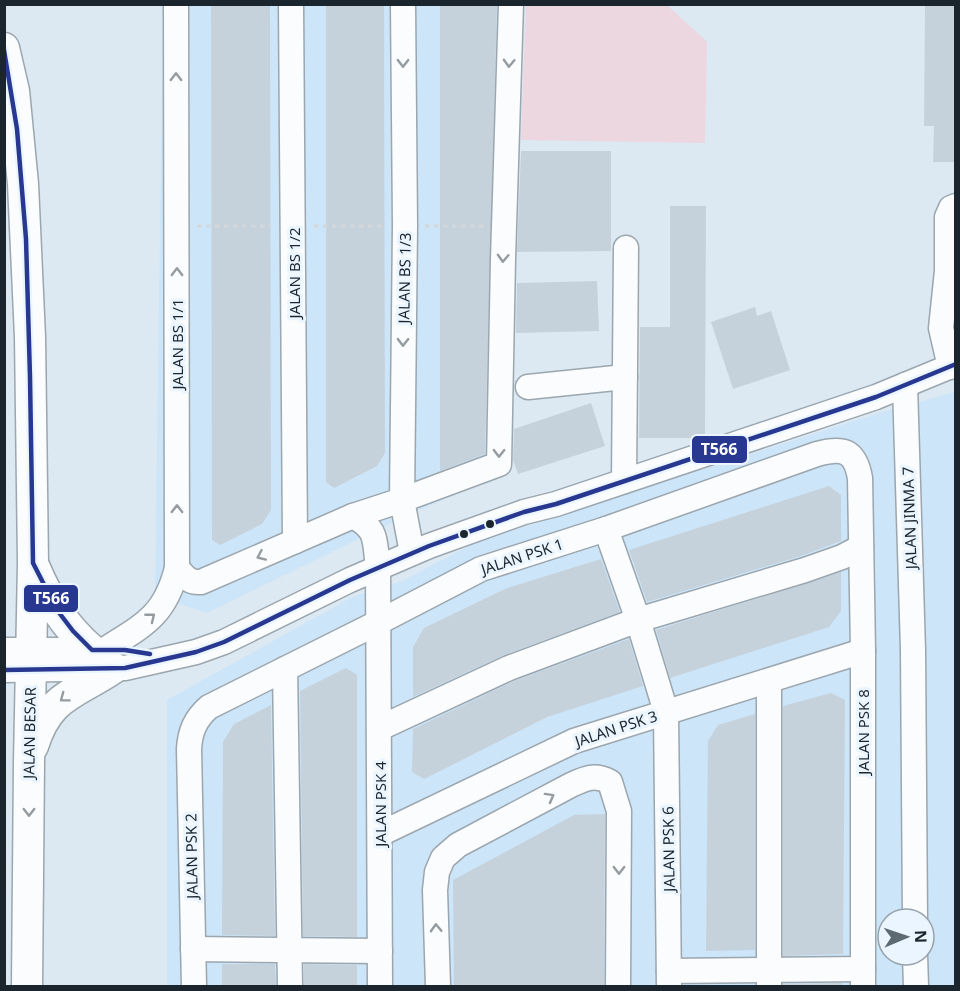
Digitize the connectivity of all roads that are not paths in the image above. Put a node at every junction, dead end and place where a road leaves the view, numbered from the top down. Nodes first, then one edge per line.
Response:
1 (176, 4) edge
2 (291, 4) edge
3 (403, 4) edge
4 (511, 4) edge
5 (4, 48) edge
6 (956, 206) edge
7 (626, 248) dead end
8 (951, 286) edge
9 (953, 365) edge
10 (625, 377) junction
11 (905, 385) junction
12 (528, 387) dead end
13 (860, 478) joint
14 (624, 481) junction
15 (402, 500) junction
16 (353, 516) junction
17 (606, 530) junction
18 (295, 541) junction
19 (861, 547) junction
20 (412, 553) junction
21 (33, 563) junction
22 (378, 567) junction
23 (177, 568) junction
24 (638, 620) junction
25 (379, 622) junction
26 (863, 651) junction
27 (103, 656) junction
28 (17, 660) edge
29 (285, 669) junction
30 (769, 681) junction
31 (666, 712) junction
32 (194, 726) joint
33 (380, 728) junction
34 (29, 762) junction
35 (380, 834) junction
36 (915, 907) edge
37 (193, 949) junction
38 (290, 950) junction
39 (380, 951) junction
40 (915, 967) edge
41 (769, 978) edge
42 (863, 978) edge
43 (669, 979) edge
44 (27, 987) edge
45 (194, 987) edge
46 (290, 987) edge
47 (380, 987) edge
48 (438, 987) edge
49 (618, 987) edge
50 (916, 987) edge

23 -> 1 street, JALAN BS 1/1
2 - 18 street, JALAN BS 1/2
3 -> 15 street, JALAN BS 1/3
4 -> 15 street
5 - 21 main road, JALAN BESAR
6 - 8 street
7 - 10 street
8 - 9 street
9 - 11 street
10 - 12 street
10 - 14 street
11 - 14 street
11 - 36 street, JALAN JINMA 7
13 - 17 street, JALAN PSK 1
13 - 19 street, JALAN PSK 8
14 - 20 street
15 - 16 street
15 - 20 street, JALAN BS 1/3
16 - 18 street
16 - 22 street, JALAN PSK 4
17 - 24 street, JALAN PSK 6
17 - 25 street, JALAN PSK 1
18 -> 23 street
19 - 24 street
19 - 26 street, JALAN PSK 8
20 - 22 street
21 - 27 main road
21 - 28 main road, JALAN BESAR
22 - 25 street, JALAN PSK 4
22 - 27 street
27 -> 23 street, JALAN BS 1/1
24 - 31 street, JALAN PSK 6
24 - 33 street
25 - 29 street, JALAN PSK 1
25 - 33 street, JALAN PSK 4
26 - 30 street, JALAN PSK 3
26 - 42 street, JALAN PSK 8
27 - 28 street
27 -> 34 main road
28 - 34 main road, JALAN BESAR
29 - 32 street, JALAN PSK 1
29 - 38 street
30 - 31 street, JALAN PSK 3
30 - 41 street
31 - 35 street, JALAN PSK 3
31 - 43 street, JALAN PSK 6
32 - 37 street, JALAN PSK 2
33 - 35 street, JALAN PSK 4
34 -> 44 main road, JALAN BESAR
35 - 39 street, JALAN PSK 4
37 - 38 street
37 - 45 street, JALAN PSK 2
38 - 39 street
38 - 46 street
39 - 47 street, JALAN PSK 4
40 - 50 street
41 - 42 street
41 - 43 street
48 -> 49 street

